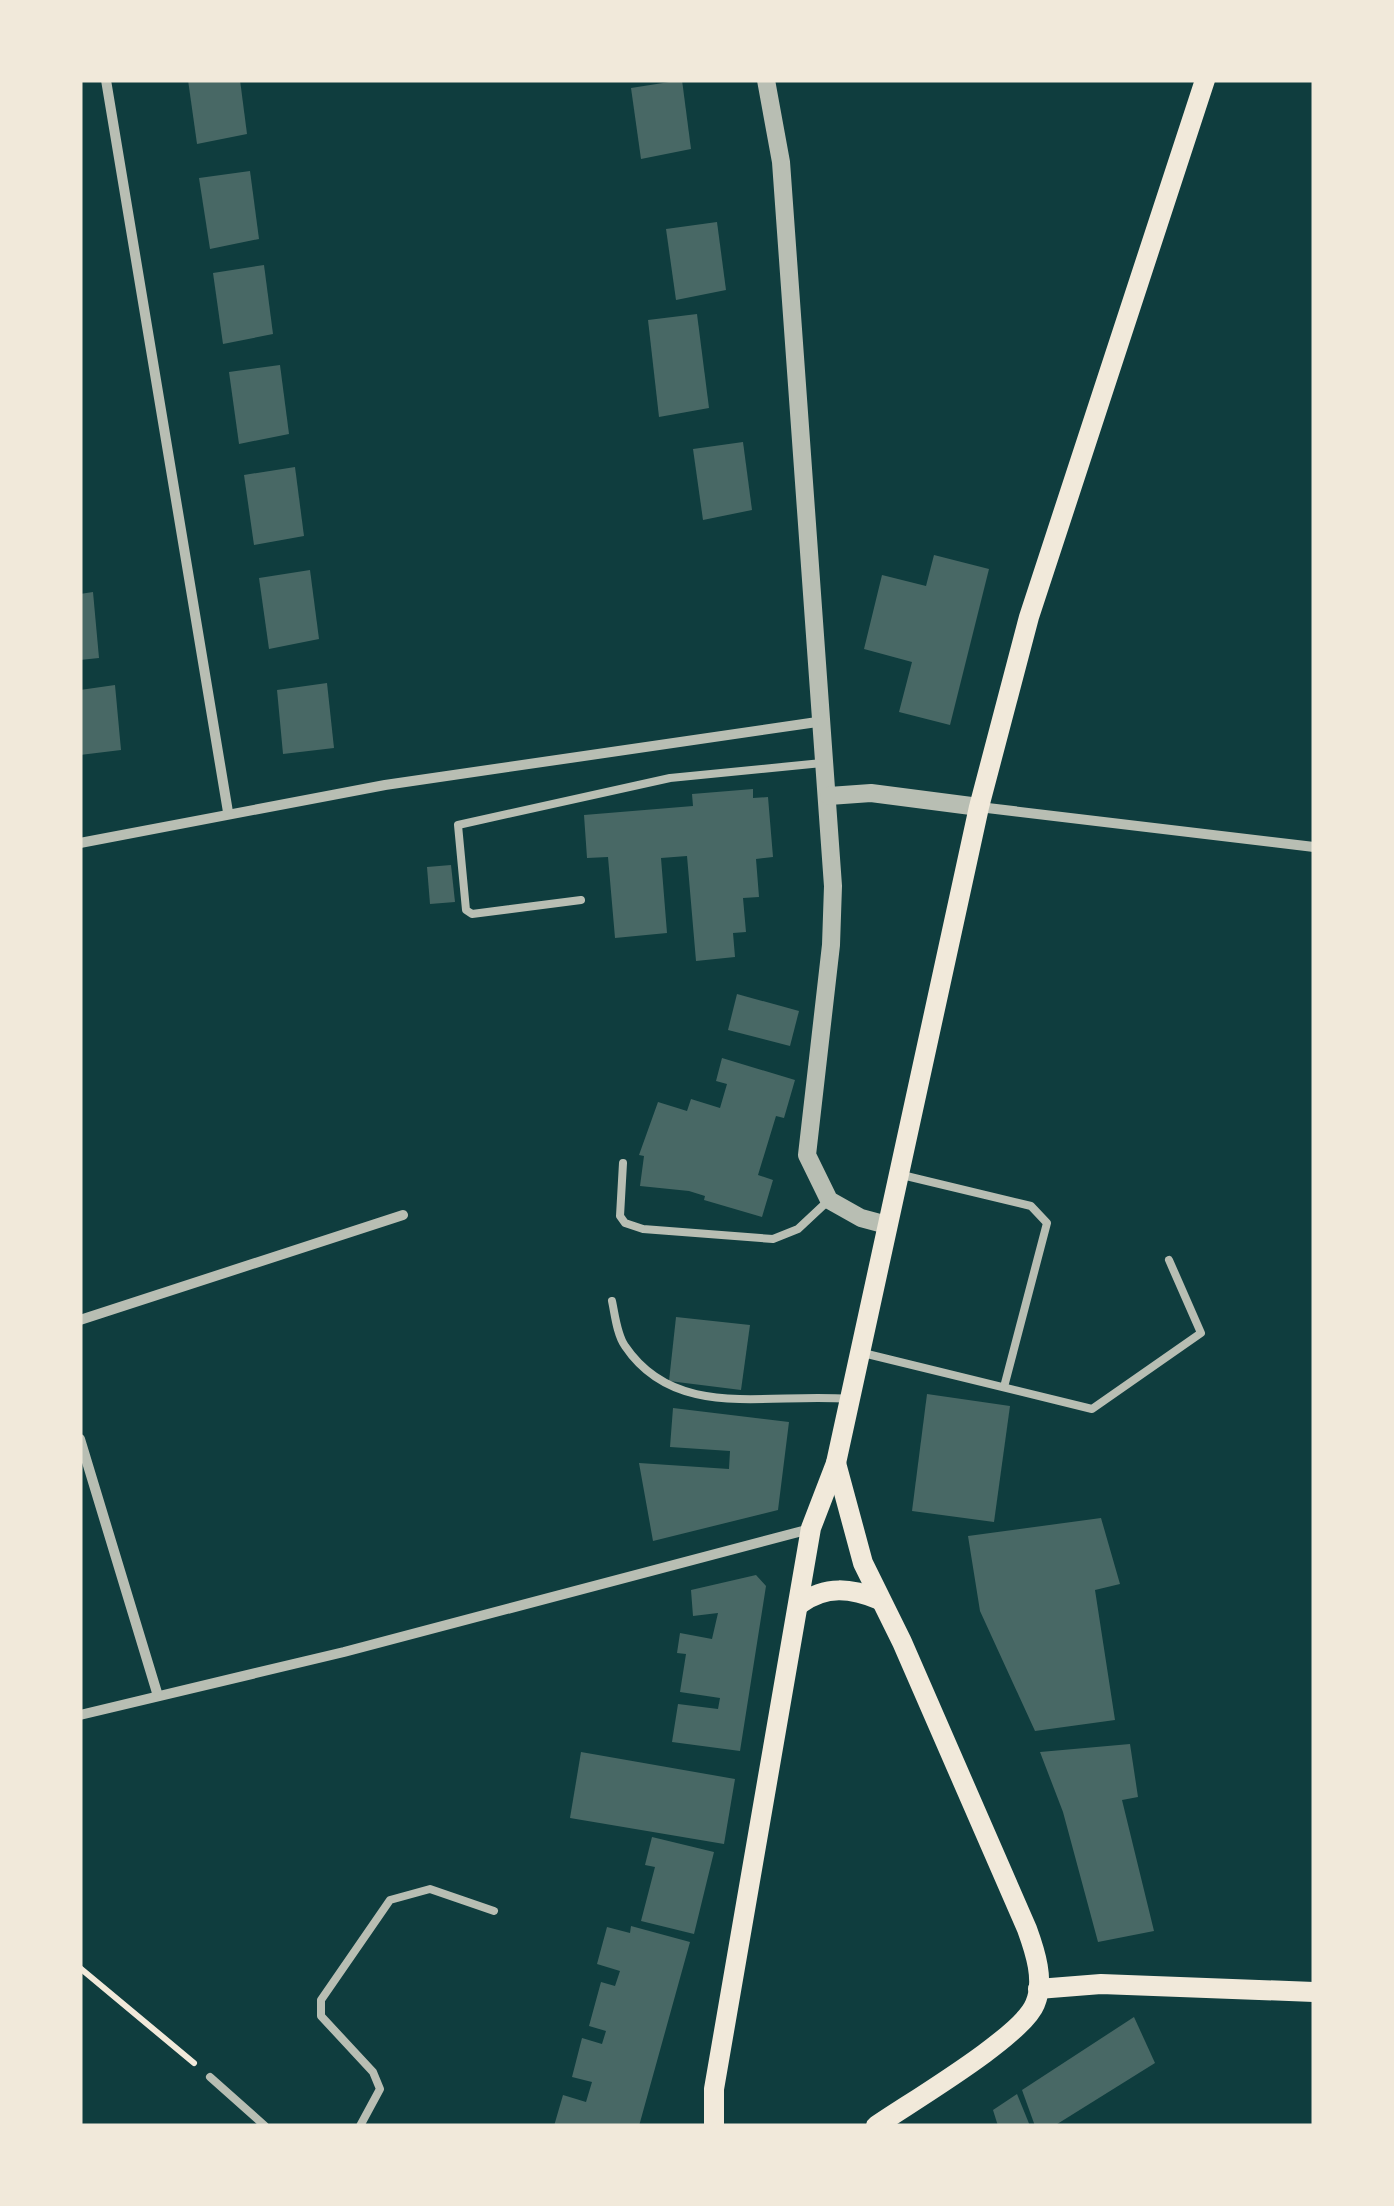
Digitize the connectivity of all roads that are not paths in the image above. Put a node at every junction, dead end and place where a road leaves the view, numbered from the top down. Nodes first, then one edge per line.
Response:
1 (106, 80) edge
2 (766, 80) edge
3 (1205, 80) edge
4 (824, 721) junction
5 (827, 762) junction
6 (830, 796) junction
7 (980, 807) junction
8 (228, 812) junction
9 (80, 844) edge
10 (1314, 847) edge
11 (581, 900) dead end
12 (623, 1163) dead end
13 (899, 1174) junction
14 (829, 1200) junction
15 (403, 1215) dead end
16 (887, 1226) junction
17 (1169, 1260) dead end
18 (612, 1302) dead end
19 (80, 1320) edge
20 (859, 1352) junction
21 (1004, 1387) junction
22 (849, 1399) junction
23 (80, 1440) edge
24 (836, 1463) junction
25 (811, 1528) junction
26 (880, 1600) junction
27 (800, 1604) junction
28 (158, 1696) junction
29 (80, 1715) edge
30 (494, 1911) dead end
31 (1038, 1989) junction
32 (1314, 1992) edge
33 (210, 2077) road end
34 (266, 2126) edge
35 (360, 2126) edge
36 (714, 2126) edge
37 (876, 2126) edge

1 - 8 street
2 - 4 street
3 - 7 main road
4 - 5 street
4 - 8 street
5 - 6 street
5 - 11 lane
6 - 7 street
6 - 14 street
7 - 10 street
7 - 13 main road
8 - 9 street
12 - 14 lane
13 - 16 main road
13 - 21 lane
14 - 16 street
15 - 19 street
16 - 20 main road
17 - 21 lane
18 - 22 lane
20 - 21 lane
20 - 22 main road
22 - 24 main road
23 - 28 street
24 - 25 main road
24 - 26 main road
25 - 27 main road
25 - 28 street
26 - 27 main road
26 - 31 main road
27 - 36 main road
28 - 29 street
30 - 35 lane
31 - 32 main road
31 - 37 main road
33 - 34 lane

